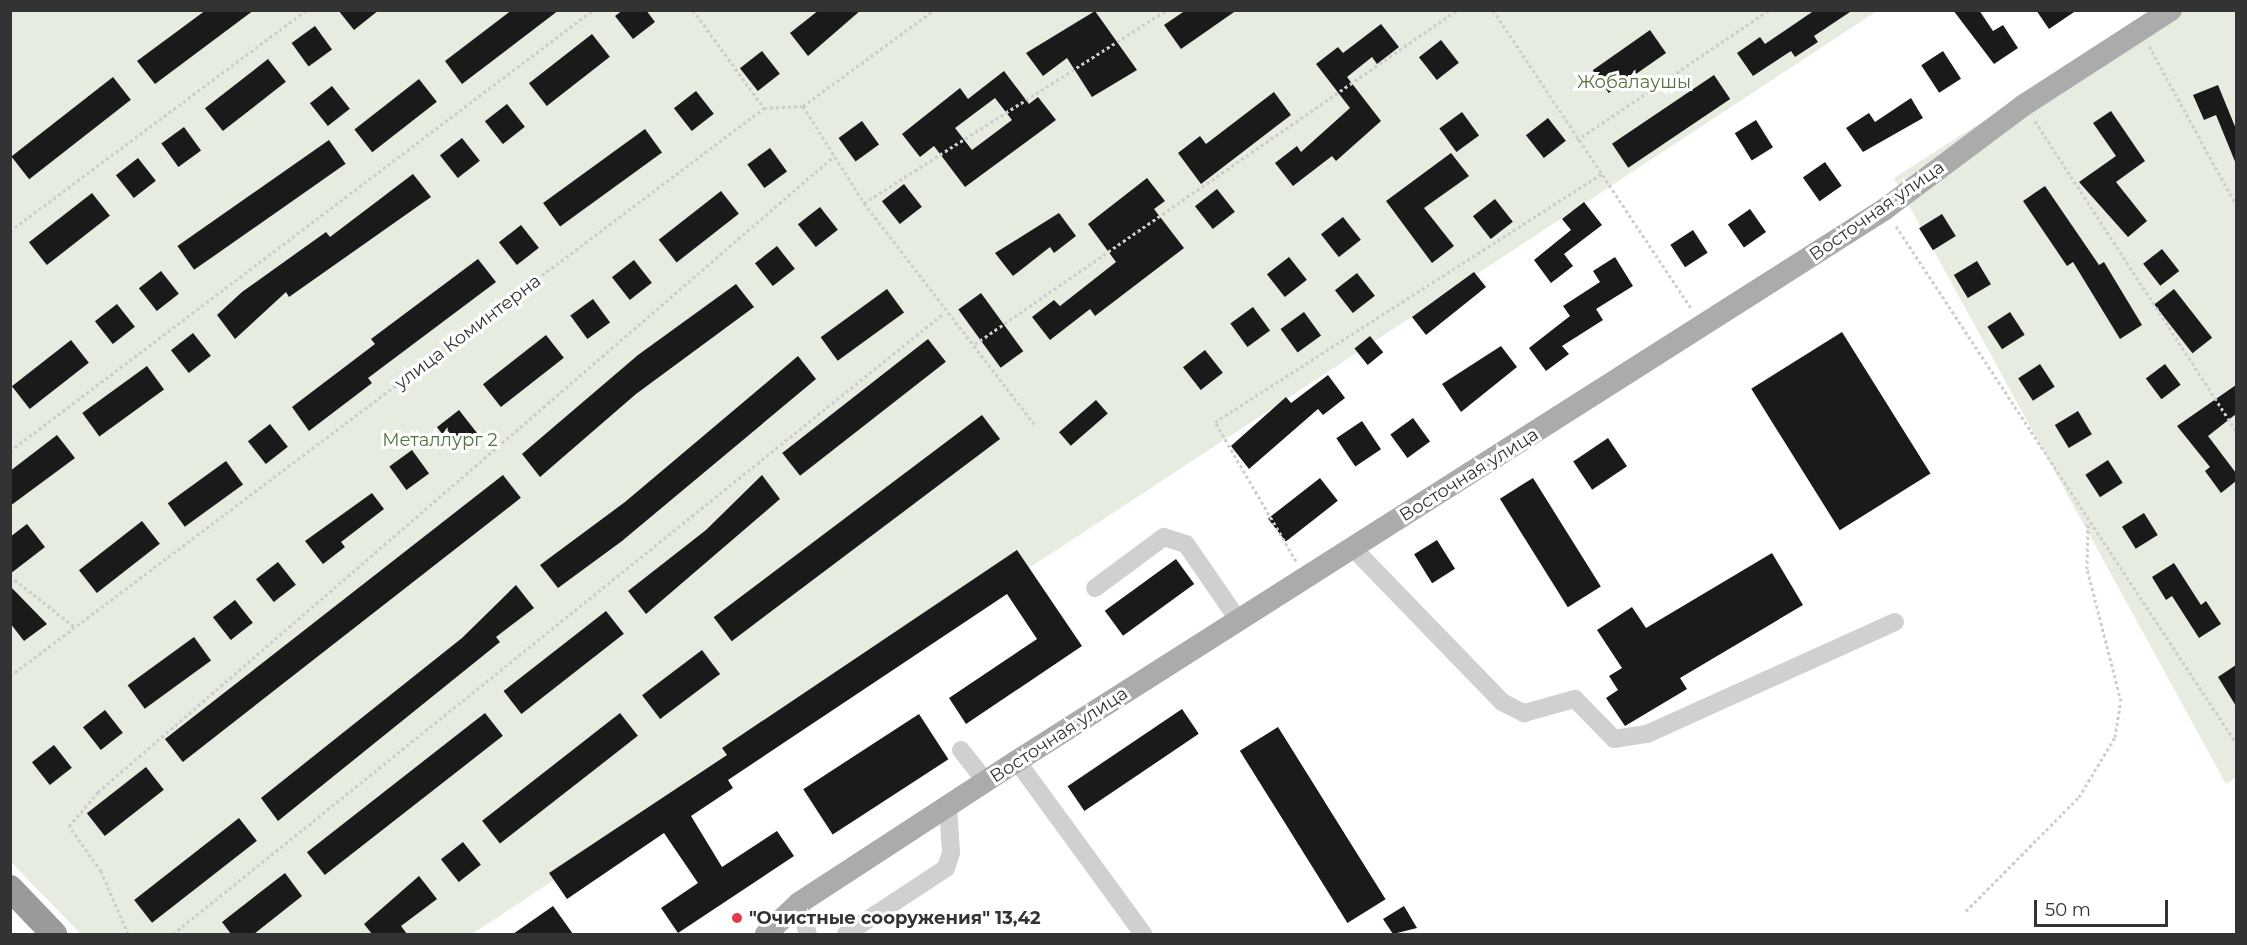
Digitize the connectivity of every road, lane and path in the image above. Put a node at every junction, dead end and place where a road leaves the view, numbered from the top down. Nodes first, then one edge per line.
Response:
1 (306, 10) edge
2 (593, 10) edge
3 (693, 10) edge
4 (934, 10) edge
5 (1167, 10) edge
6 (1457, 10) edge
7 (1493, 10) edge
8 (2171, 10) edge
9 (1766, 11) edge
10 (2140, 32) junction
11 (2024, 105) junction
12 (803, 106) junction
13 (764, 108) junction
14 (1577, 140) junction
15 (834, 156) junction
16 (1603, 173) junction
17 (864, 203) junction
18 (2236, 205) edge
19 (1885, 209) junction
20 (10, 231) edge
21 (944, 313) junction
22 (1703, 326) junction
23 (975, 344) junction
24 (1035, 425) dead end
25 (2236, 431) edge
26 (10, 451) edge
27 (2088, 523) junction
28 (1353, 548) junction
29 (10, 576) edge
30 (1306, 579) junction
31 (1095, 588) dead end
32 (1239, 621) junction
33 (1895, 622) dead end
34 (76, 628) junction
35 (10, 676) edge
36 (2236, 743) edge
37 (961, 750) dead end
38 (1017, 761) junction
39 (986, 782) junction
40 (948, 807) junction
41 (10, 888) edge
42 (799, 903) junction
43 (1966, 911) dead end
44 (54, 934) edge
45 (128, 934) edge
46 (173, 934) edge
47 (766, 934) edge
48 (808, 934) edge
49 (846, 934) edge
50 (1143, 934) edge

1 - 20 path
2 - 26 path
3 - 13 path
4 - 12 path
5 - 17 path
6 - 23 path
7 - 14 path
8 - 10 main road, Восточная улица
9 - 14 path
10 - 11 main road, Восточная улица
10 - 18 path
11 - 19 main road, Восточная улица
11 - 25 path
12 - 13 path
12 - 15 path
13 - 34 path, улица Коминтерна
14 - 16 path
15 - 17 path
15 - 45 path
16 - 22 path
16 - 30 path
17 - 21 path
19 - 22 main road, Восточная улица
19 - 27 path
21 - 23 path
21 - 46 path
22 - 28 main road, Восточная улица
23 - 24 path
27 - 36 path
27 - 43 path
28 - 30 main road, Восточная улица
28 - 33 lane
29 - 34 path
30 - 32 main road, Восточная улица
31 - 32 lane
32 - 38 main road, Восточная улица
34 - 35 path, улица Коминтерна
37 - 39 lane
38 - 39 main road, Восточная улица
38 - 50 lane
39 - 40 main road, Восточная улица
40 - 42 main road, Восточная улица
40 - 49 lane
41 - 44 highway
42 - 47 main road, Восточная улица
42 - 48 lane

